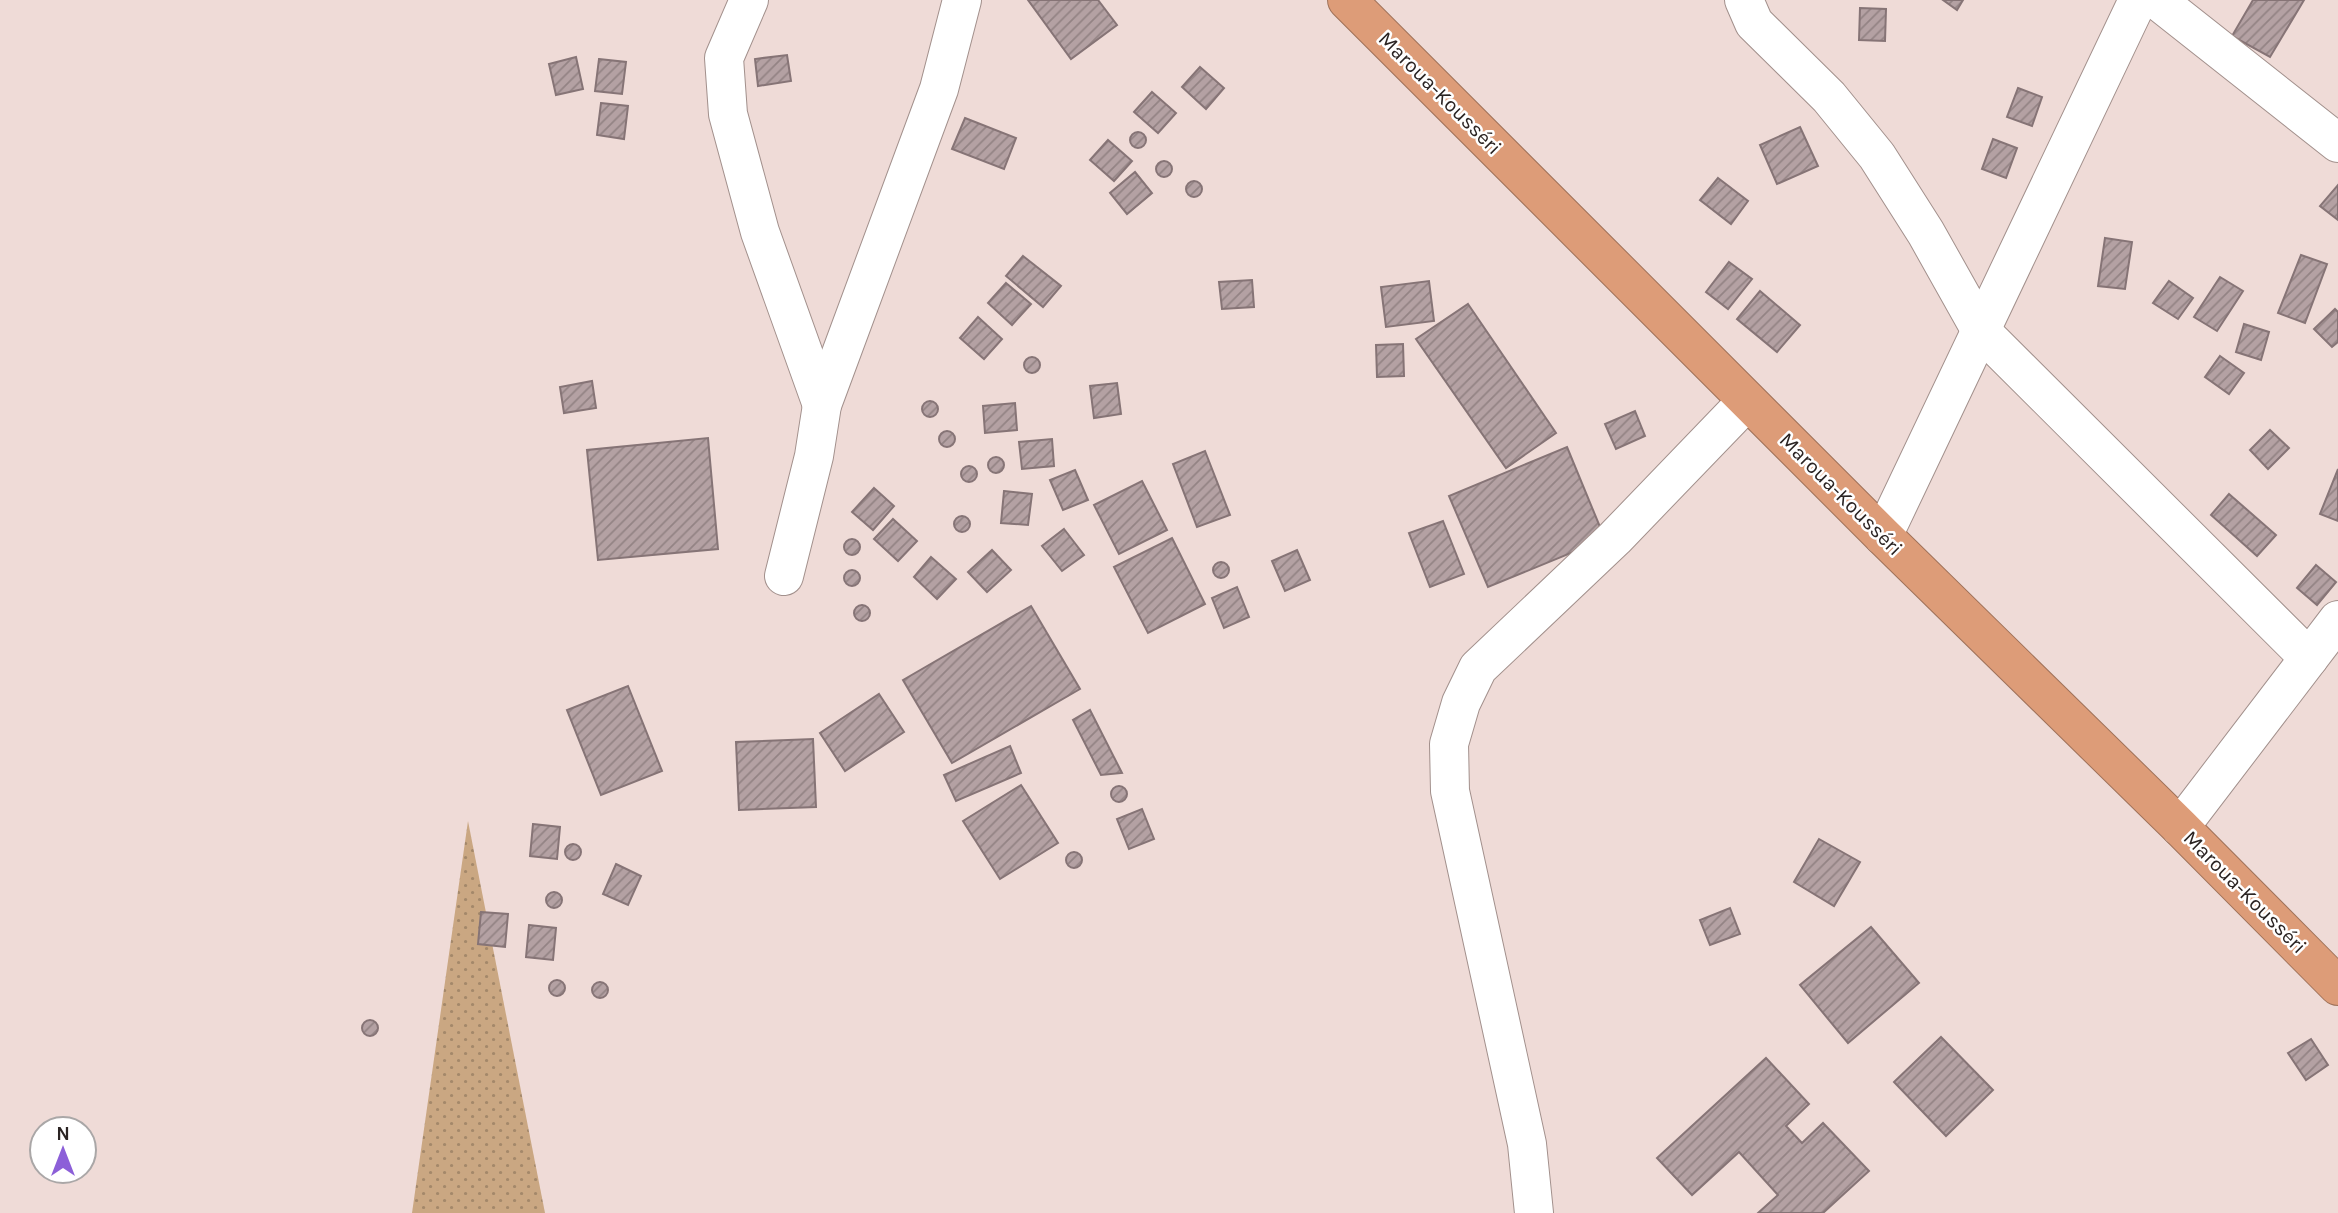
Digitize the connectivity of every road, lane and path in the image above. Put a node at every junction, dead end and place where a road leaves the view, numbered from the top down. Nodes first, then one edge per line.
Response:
1 (750, 0) edge
2 (962, 0) edge
3 (1347, 0) edge
4 (1744, 0) edge
5 (2138, 0) edge
6 (2157, 0) edge
7 (2338, 143) edge
8 (1980, 331) junction
9 (1747, 401) junction
10 (822, 405) junction
11 (1882, 536) junction
12 (784, 576) dead end
13 (2338, 620) edge
14 (2309, 658) junction
15 (2180, 827) junction
16 (2338, 986) edge
17 (1534, 1213) edge

1 - 10 street
2 - 10 street
3 - 9 highway, Maroua-Kousséri
4 - 8 street
5 - 8 street
6 - 7 street
8 - 11 street
8 - 14 street
9 - 11 highway, Maroua-Kousséri
9 - 17 street
10 - 12 street
11 - 15 highway, Maroua-Kousséri
13 - 14 street
14 - 15 street
15 - 16 highway, Maroua-Kousséri

